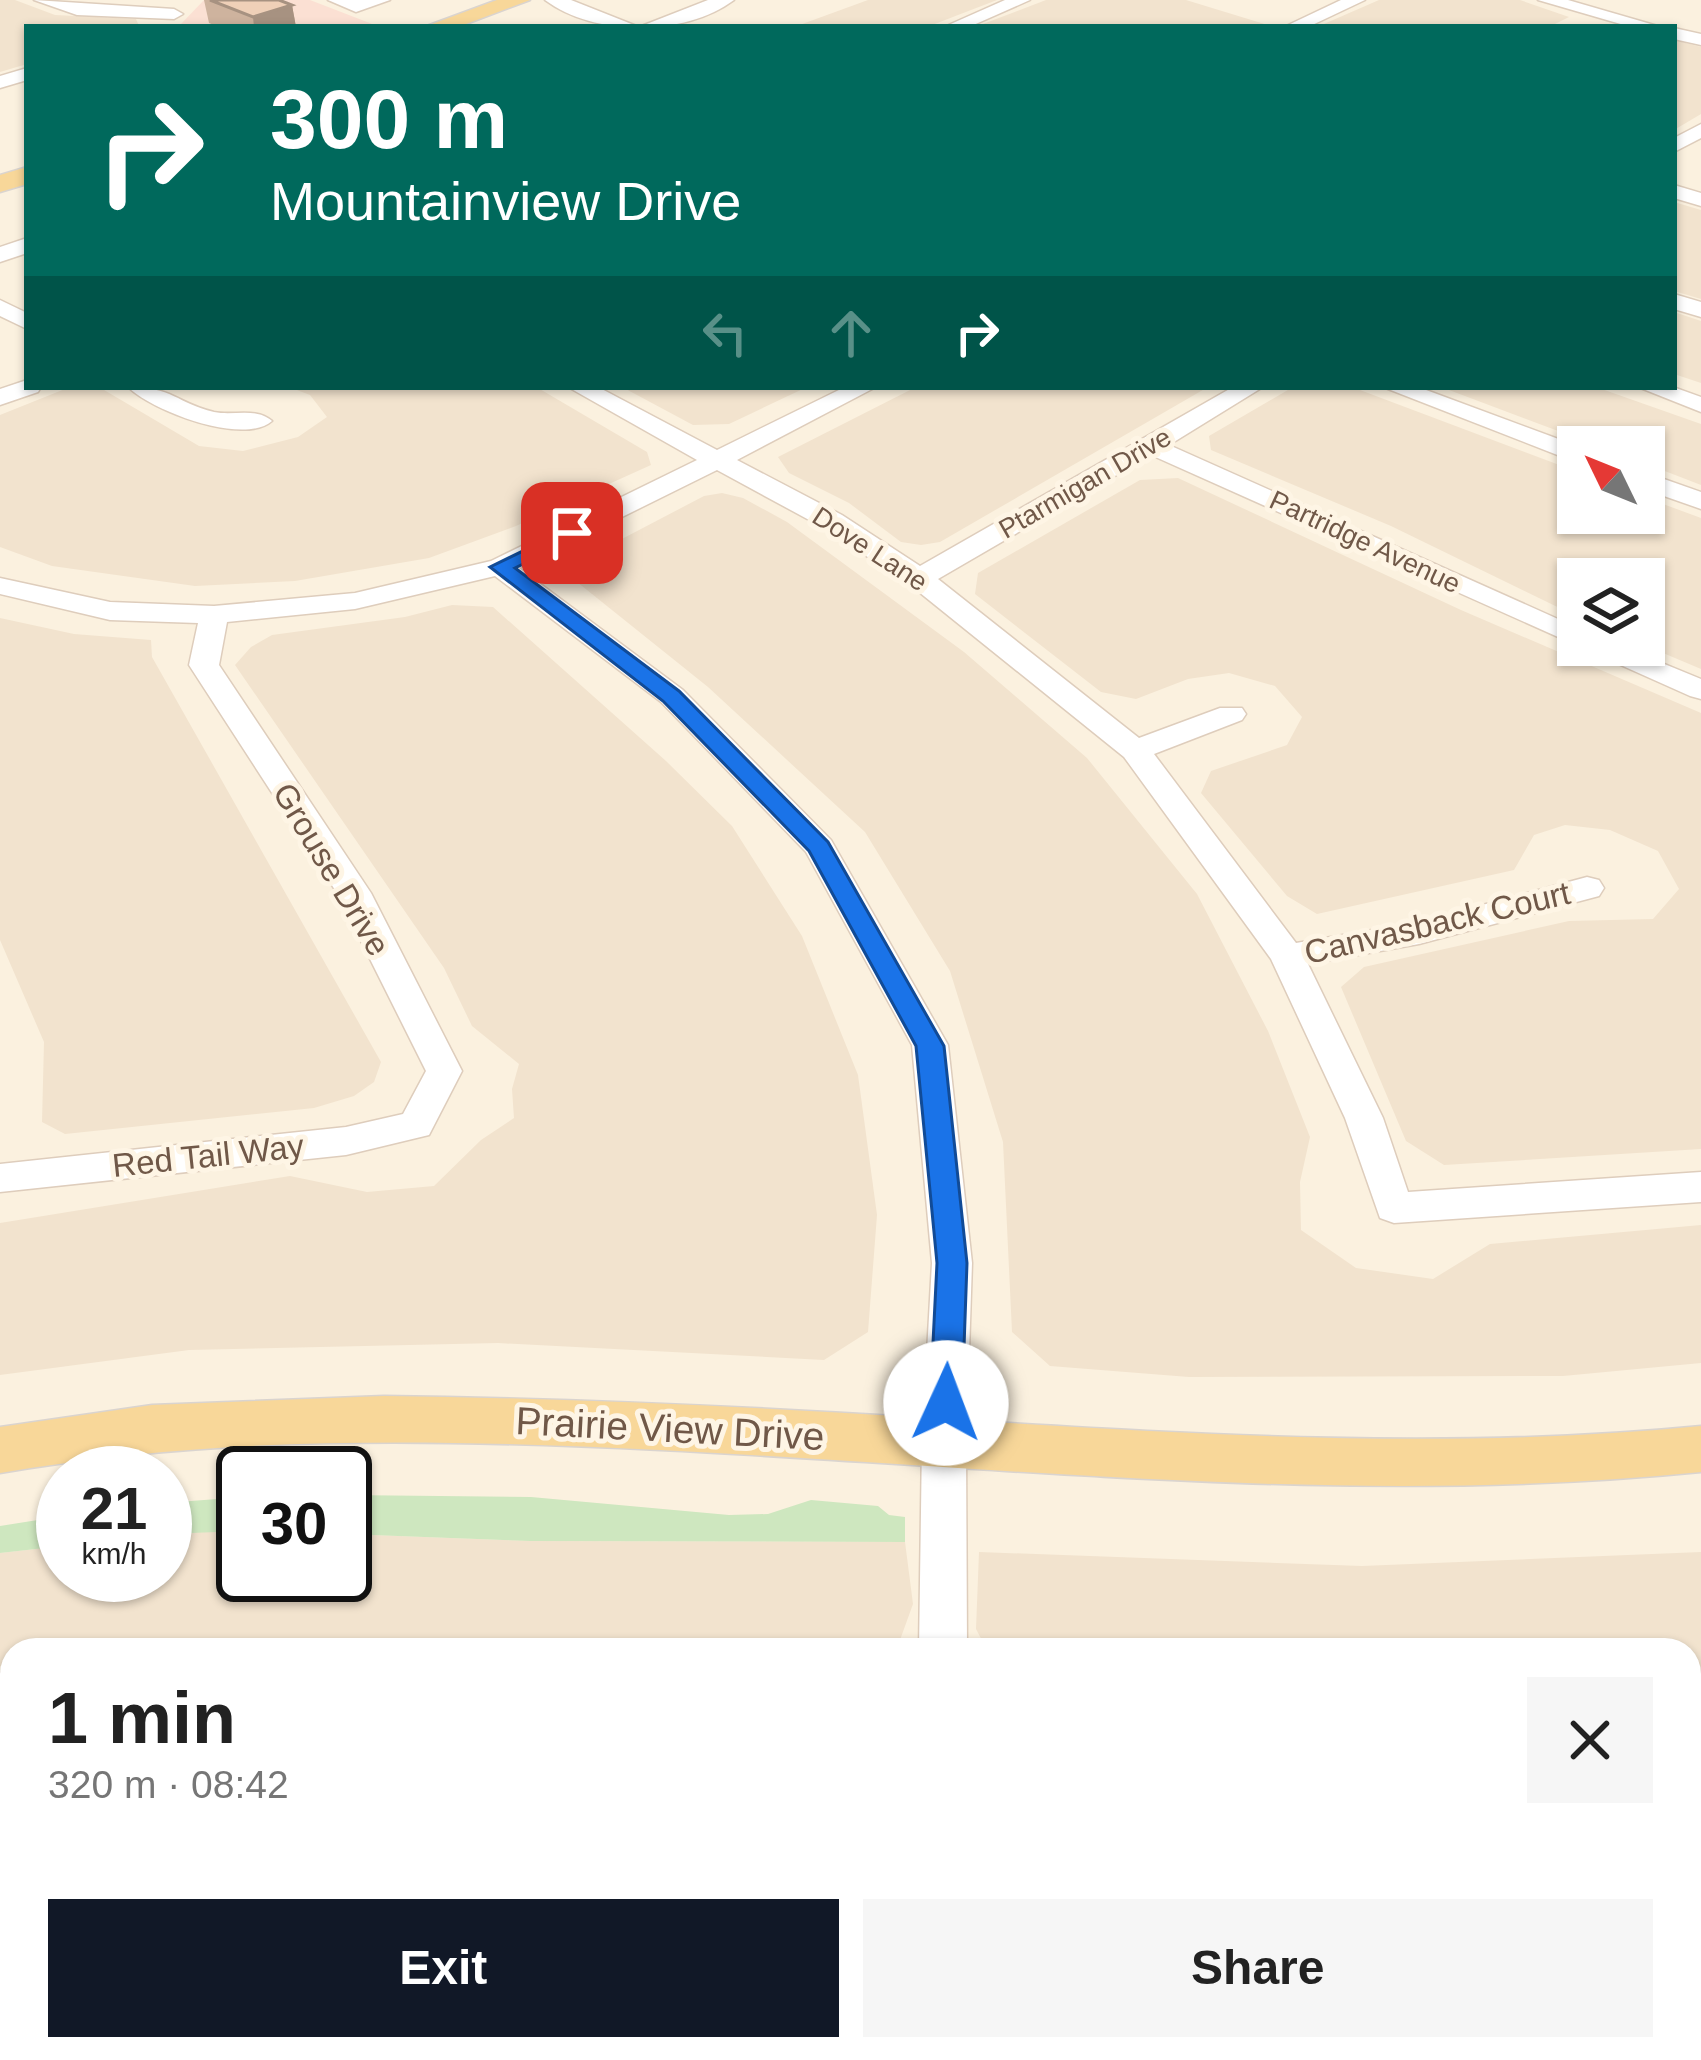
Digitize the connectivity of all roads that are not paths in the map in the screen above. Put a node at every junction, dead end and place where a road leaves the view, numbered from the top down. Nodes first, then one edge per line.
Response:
1 (44, 0) edge
2 (337, 0) edge
3 (381, 0) edge
4 (519, 0) edge
5 (556, 0) edge
6 (725, 0) edge
7 (1021, 0) edge
8 (1356, 0) edge
9 (1547, 0) edge
10 (1638, 0) edge
11 (181, 7) edge
12 (1607, 15) junction
13 (444, 24) edge
14 (486, 24) edge
15 (622, 24) edge
16 (657, 24) edge
17 (960, 24) edge
18 (1300, 24) edge
19 (1589, 24) edge
20 (1641, 24) edge
21 (146, 390) edge
22 (586, 390) edge
23 (858, 390) edge
24 (1246, 390) edge
25 (1403, 390) edge
26 (1658, 390) edge
27 (1701, 405) edge
28 (260, 422) dead end
29 (1151, 446) junction
30 (1557, 447) edge
31 (718, 461) junction
32 (1665, 488) edge
33 (1701, 502) edge
34 (500, 567) junction
35 (919, 578) junction
36 (0, 586) edge
37 (214, 615) junction
38 (1557, 630) edge
39 (1643, 666) edge
40 (1701, 690) edge
41 (1231, 714) dead end
42 (1135, 750) junction
43 (1587, 888) dead end
44 (1288, 956) junction
45 (416, 1125) joint
46 (0, 1178) edge
47 (1701, 1187) edge
48 (944, 1442) junction
49 (1701, 1449) edge
50 (0, 1450) edge
51 (943, 1638) edge

1 - 11 street
2 - 3 street
4 - 13 main road
5 - 14 main road
5 - 15 street
6 - 16 street
7 - 17 street
8 - 18 street
9 - 12 street
10 - 12 street
12 - 19 street
12 - 20 street
21 - 28 street
22 - 31 street, Dove Lane
23 - 31 street
24 - 29 street, Ptarmigan Drive
25 - 30 street
26 - 27 street
29 - 35 street, Ptarmigan Drive
29 - 38 street, Partridge Avenue
31 - 34 street
31 - 35 street, Dove Lane
32 - 33 street
34 - 37 street
34 - 48 street
35 - 42 street, Dove Lane
36 - 37 street
37 - 45 street, Grouse Drive
39 - 40 street
41 - 42 street
42 - 44 street, Dove Lane
43 - 44 street, Canvasback Court
44 - 47 street, Dove Lane
45 - 46 street, Red Tail Way
48 - 49 main road, Prairie View Drive
48 - 50 main road, Prairie View Drive
48 - 51 street

